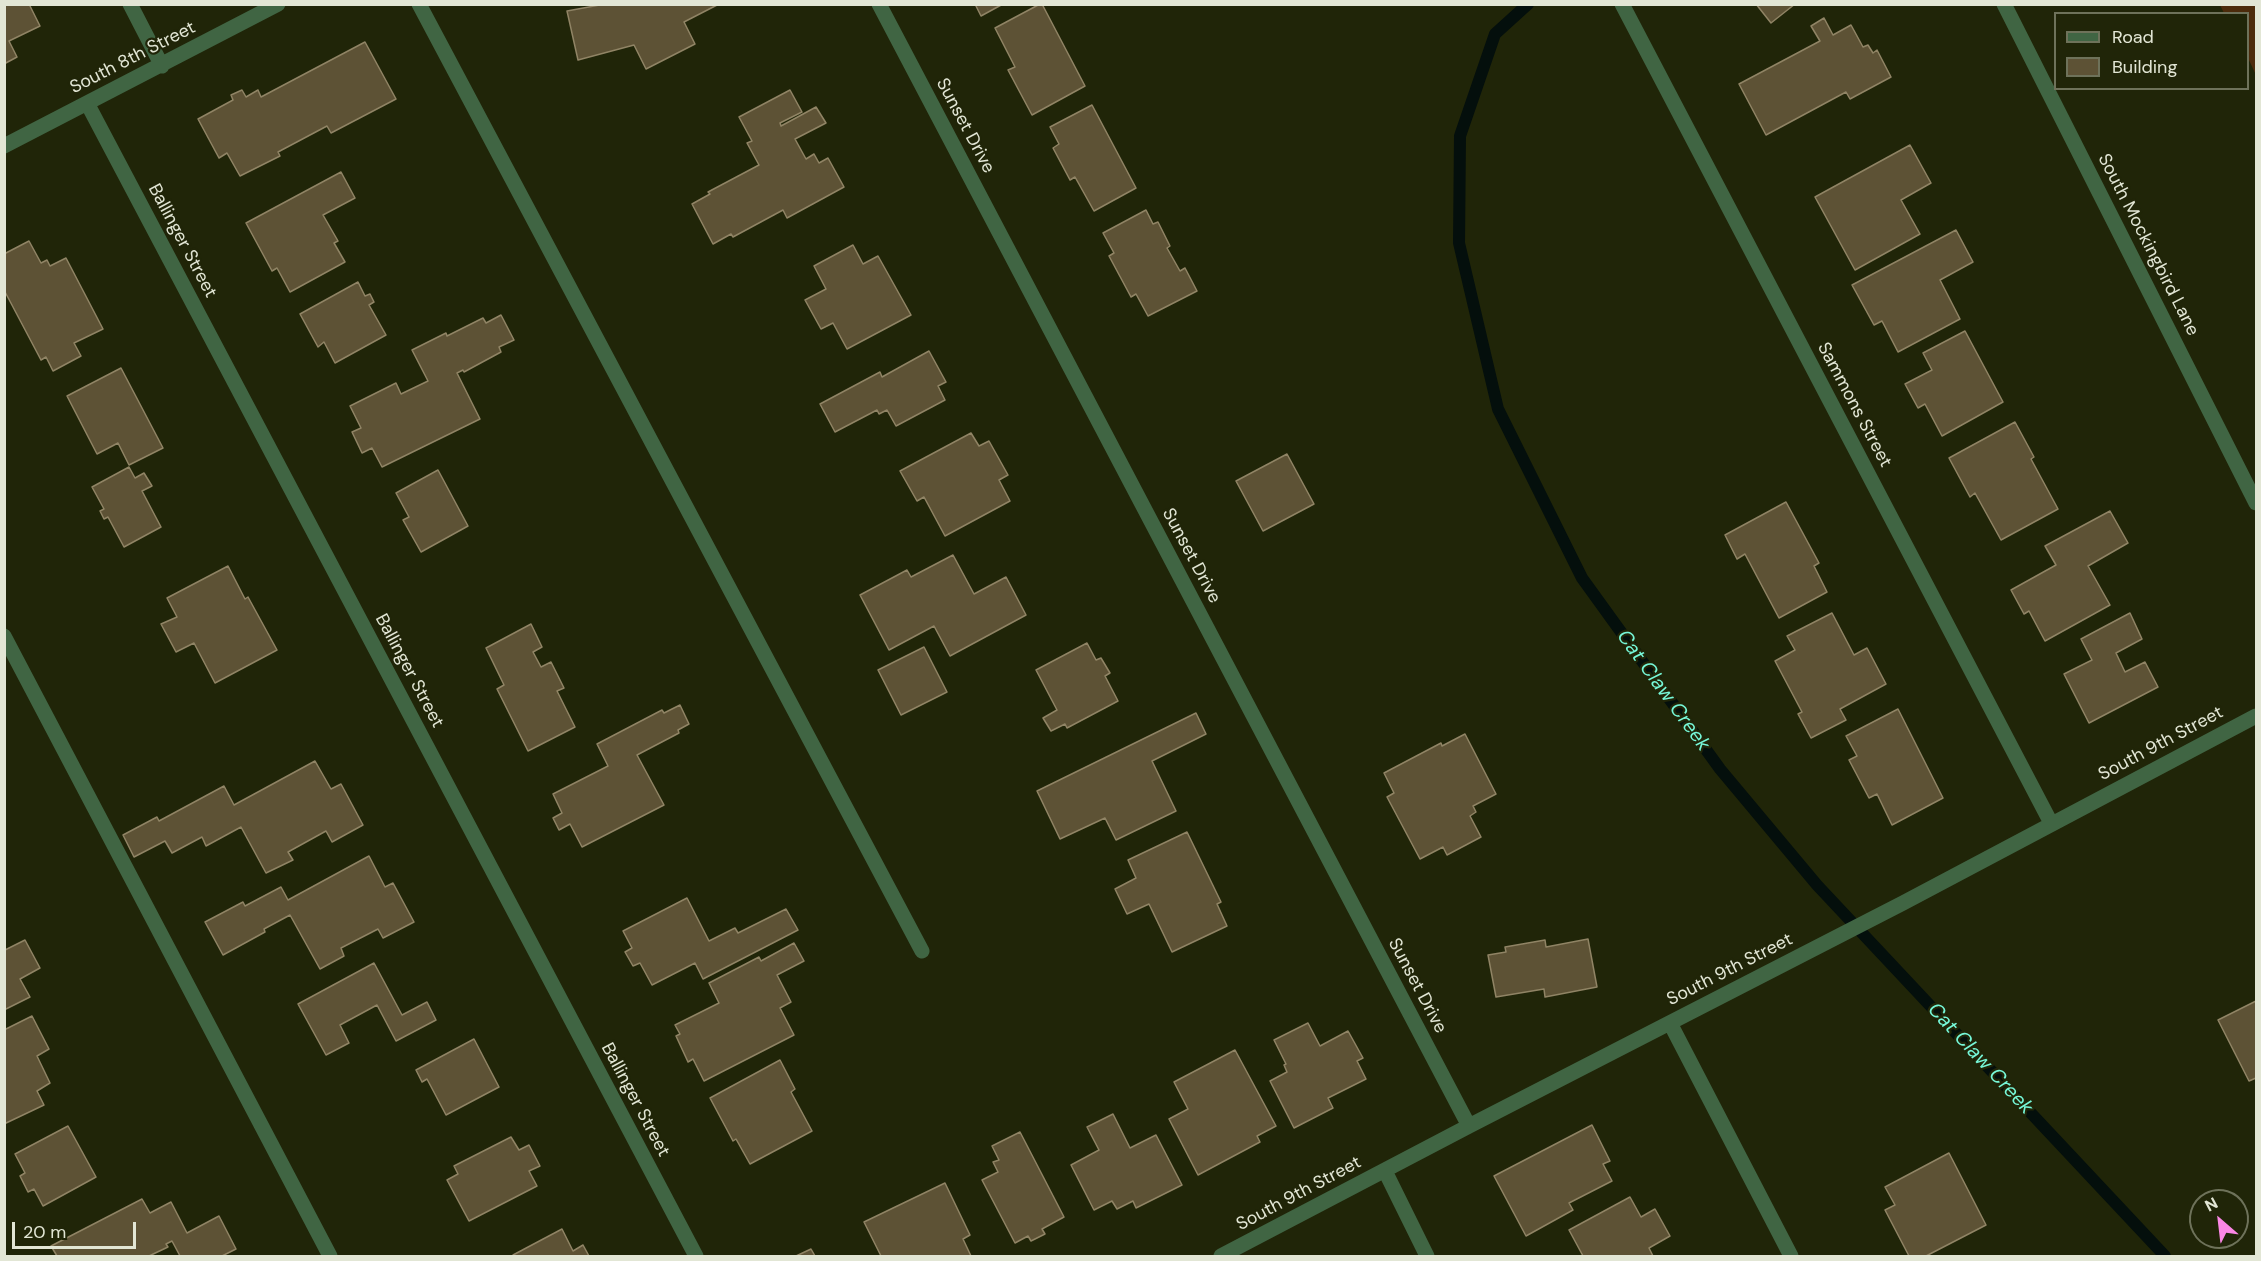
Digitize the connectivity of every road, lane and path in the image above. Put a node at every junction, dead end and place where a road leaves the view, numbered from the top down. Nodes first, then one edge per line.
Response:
1 (130, 4) edge
2 (278, 4) edge
3 (419, 4) edge
4 (879, 4) edge
5 (1622, 4) edge
6 (2004, 4) edge
7 (162, 66) junction
8 (87, 103) junction
9 (4, 146) edge
10 (2256, 503) edge
11 (4, 636) edge
12 (2256, 716) edge
13 (2051, 823) junction
14 (922, 951) dead end
15 (1670, 1023) junction
16 (1468, 1126) junction
17 (1385, 1171) junction
18 (330, 1257) edge
19 (696, 1257) edge
20 (1221, 1257) edge
21 (1427, 1257) edge
22 (1791, 1257) edge

1 - 7 street
2 - 7 street, South 8th Street
3 - 14 street
4 - 16 street, Sunset Drive
5 - 13 street, Sammons Street
6 - 10 street, South Mockingbird Lane
7 - 8 street, South 8th Street
8 - 9 street, South 8th Street
8 - 19 street, Ballinger Street
11 - 18 street
12 - 13 street, South 9th Street
13 - 15 street, South 9th Street
15 - 16 street, South 9th Street
15 - 22 street
16 - 17 street, South 9th Street
17 - 20 street, South 9th Street
17 - 21 street

